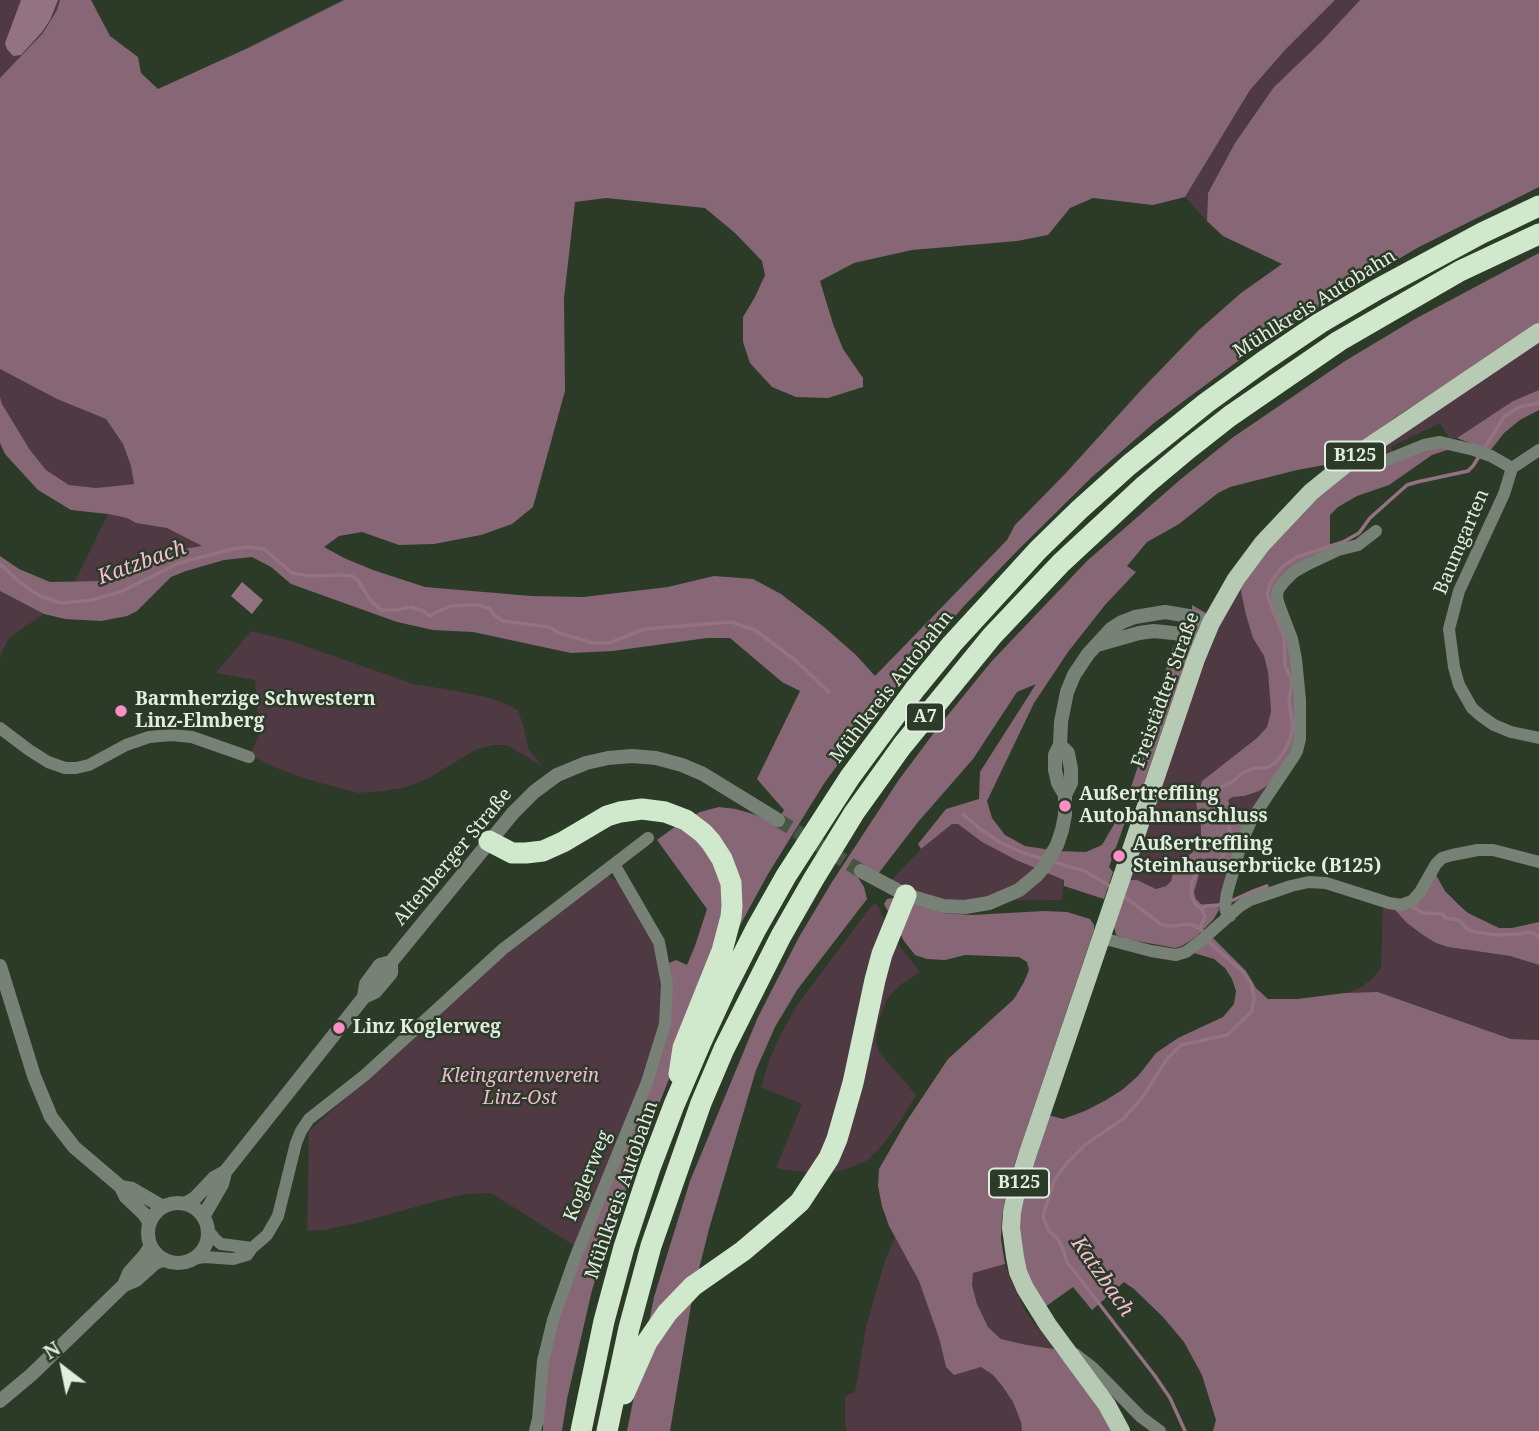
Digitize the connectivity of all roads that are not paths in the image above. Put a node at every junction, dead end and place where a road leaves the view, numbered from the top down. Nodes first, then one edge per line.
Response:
1 (1539, 206) edge
2 (1539, 234) edge
3 (1539, 332) edge
4 (1539, 450) edge
5 (1358, 454) junction
6 (1512, 468) junction
7 (1376, 531) dead end
8 (1211, 623) junction
9 (1202, 643) junction
10 (1097, 645) junction
11 (0, 728) edge
12 (1539, 738) edge
13 (248, 757) dead end
14 (779, 820) tunnel mouth
15 (648, 838) dead end
16 (489, 841) junction
17 (1539, 862) edge
18 (614, 864) junction
19 (861, 871) tunnel mouth
20 (906, 895) junction
21 (1227, 906) junction
22 (1102, 938) junction
23 (0, 966) edge
24 (674, 1105) junction
25 (225, 1172) junction
26 (121, 1187) junction
27 (185, 1204) junction
28 (163, 1207) junction
29 (150, 1223) junction
30 (205, 1223) junction
31 (151, 1245) junction
32 (252, 1248) junction
33 (164, 1259) junction
34 (191, 1259) junction
35 (124, 1285) junction
36 (1063, 1345) junction
37 (0, 1401) edge
38 (535, 1431) edge
39 (581, 1431) edge
40 (607, 1431) edge
41 (1121, 1431) edge
42 (1160, 1431) edge

1 - 24 highway, Mühlkreis Autobahn / A7
2 - 40 highway, A7
3 - 5 main road, Freistädter Straße / B125
4 - 6 street
5 - 6 street
5 - 8 main road, Freistädter Straße / B125
6 - 12 street, Baumgarten
7 - 21 street
8 - 9 main road, Freistädter Straße / B125
8 - 10 street
9 - 10 street
9 - 22 main road, Freistädter Straße / B125
10 - 20 street
11 - 13 street
14 - 16 street, Altenberger Straße
15 - 18 street
16 - 24 highway
16 - 25 street, Altenberger Straße
17 - 21 street
18 - 32 street
18 - 38 street, Koglerweg
19 - 20 street
20 - 40 highway
21 - 22 street
22 - 36 main road, Freistädter Straße / B125
23 - 26 street
24 - 39 highway, Mühlkreis Autobahn / A7
25 - 27 street, Altenberger Straße
25 - 30 street, Altenberger Straße
26 - 28 street
26 - 29 street
27 - 28 street
27 - 30 street
28 - 29 street
29 - 31 street
30 - 32 street
30 - 34 street, Altenberger Straße
31 - 33 street
31 - 35 street
32 - 34 street
33 - 34 street
33 - 35 street
35 - 37 street
36 - 41 main road, Freistädter Straße / B125
36 - 42 street, Freistädter Straße

